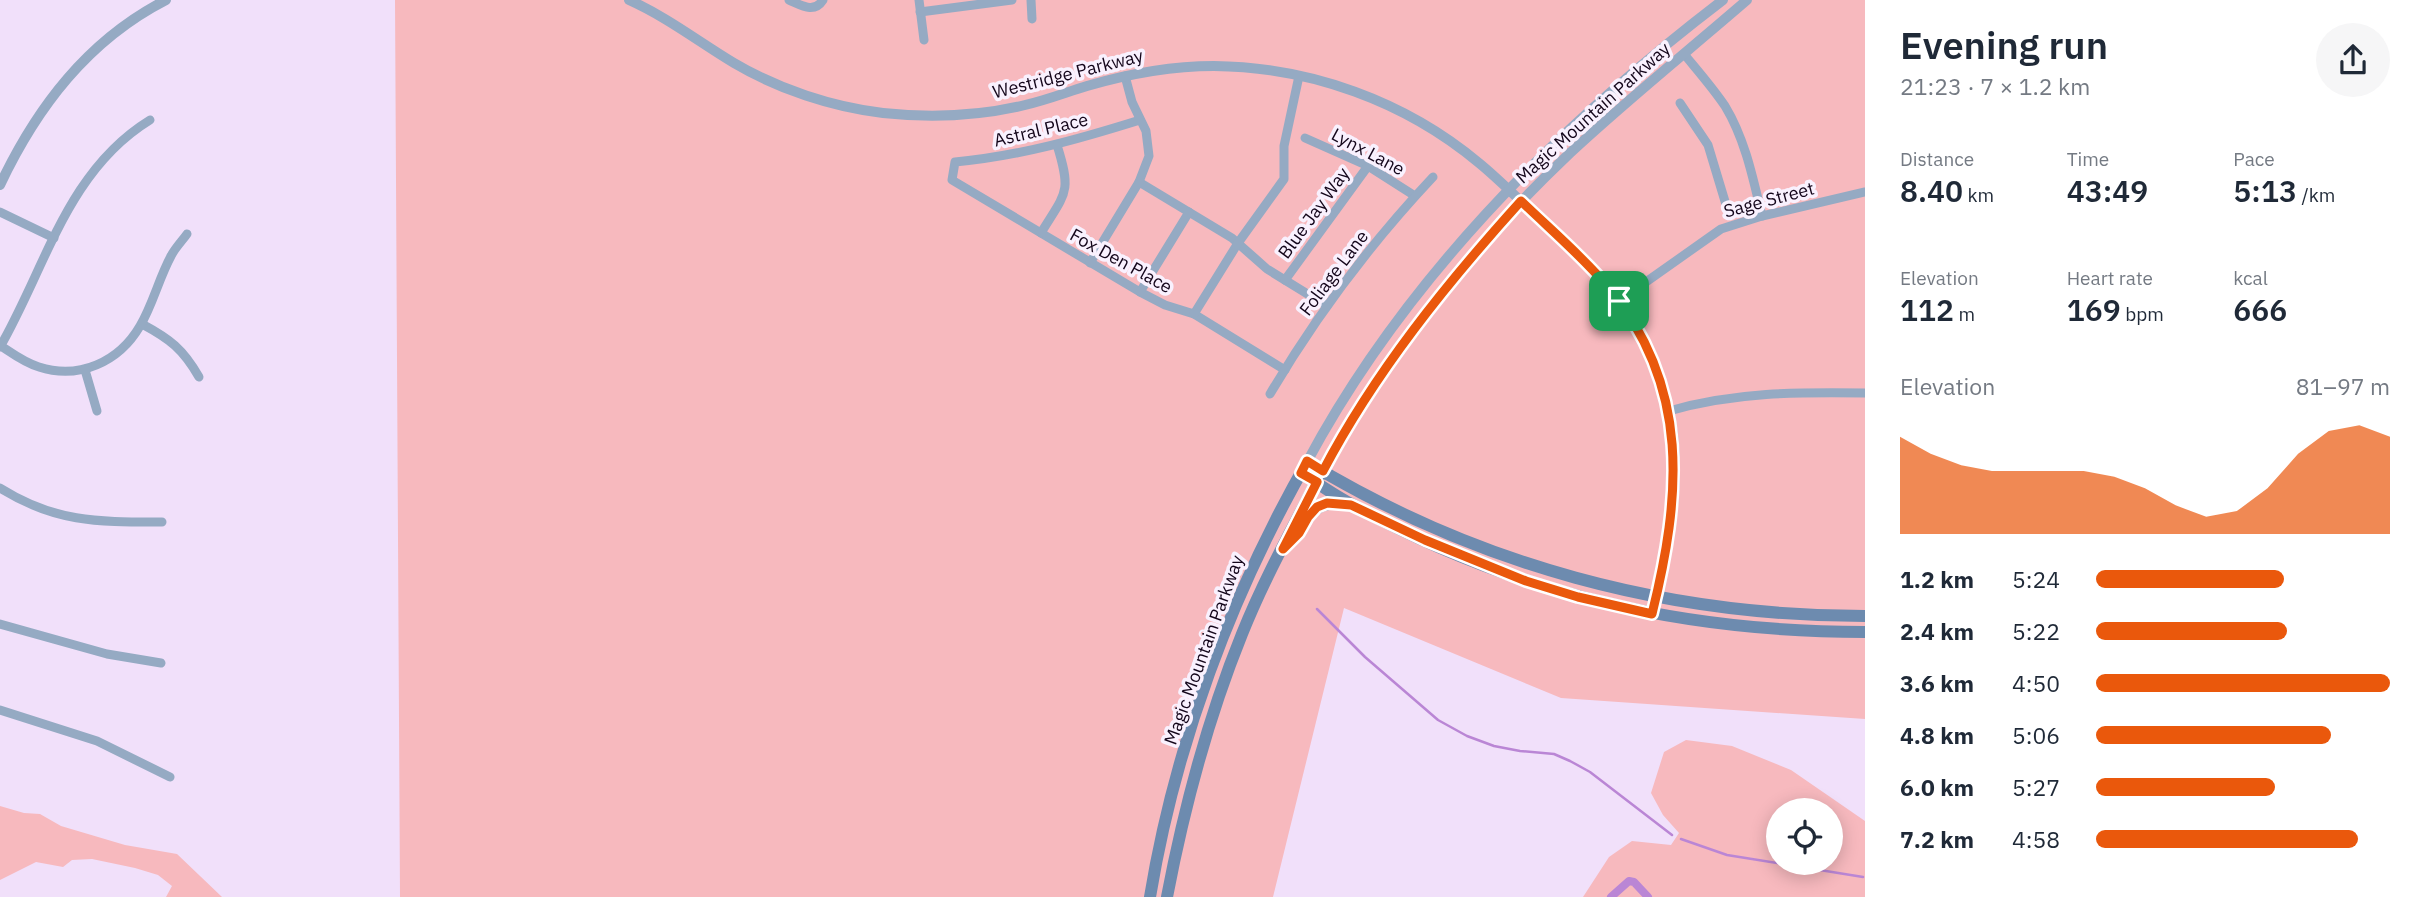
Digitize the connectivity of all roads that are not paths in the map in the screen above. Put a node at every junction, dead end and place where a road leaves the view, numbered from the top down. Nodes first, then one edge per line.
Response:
1 (166, 0) edge
2 (789, 0) edge
3 (919, 0) edge
4 (1012, 0) edge
5 (1031, 0) edge
6 (1723, 0) edge
7 (1747, 0) edge
8 (636, 1) edge
9 (820, 4) edge
10 (920, 12) junction
11 (1032, 19) dead end
12 (924, 40) dead end
13 (1684, 54) junction
14 (1125, 76) junction
15 (1299, 76) junction
16 (1680, 103) dead end
17 (150, 120) dead end
18 (1140, 120) junction
19 (1305, 138) dead end
20 (1056, 145) junction
21 (1368, 166) junction
22 (953, 171) joint
23 (1433, 177) dead end
24 (1139, 182) junction
25 (0, 185) edge
26 (1508, 189) junction
27 (1865, 192) edge
28 (1415, 196) junction
29 (1521, 201) junction
30 (1727, 208) dead end
31 (0, 212) edge
32 (1189, 212) junction
33 (1762, 216) junction
34 (1041, 233) junction
35 (187, 234) dead end
36 (54, 238) junction
37 (1238, 243) junction
38 (1090, 262) junction
39 (1285, 280) junction
40 (1140, 292) junction
41 (1619, 301) junction
42 (1327, 306) junction
43 (1194, 314) junction
44 (142, 324) junction
45 (0, 347) edge
46 (85, 370) junction
47 (1285, 370) junction
48 (199, 377) dead end
49 (1865, 393) edge
50 (1270, 394) dead end
51 (97, 411) dead end
52 (1669, 411) junction
53 (1304, 467) junction
54 (1320, 477) junction
55 (0, 488) edge
56 (1351, 505) junction
57 (162, 522) dead end
58 (1283, 549) junction
59 (1656, 596) junction
60 (1652, 614) junction
61 (1865, 615) edge
62 (0, 624) edge
63 (1865, 632) edge
64 (161, 663) dead end
65 (0, 710) edge
66 (170, 777) dead end
67 (1150, 897) edge
68 (1167, 897) edge

1 - 25 street
2 - 9 street
3 - 10 street
4 - 10 street
5 - 11 street
6 - 26 street, Magic Mountain Parkway
7 - 13 street, Magic Mountain Parkway
8 - 14 street, Westridge Parkway
10 - 12 street
13 - 29 street, Magic Mountain Parkway
13 - 33 street
14 - 15 street, Westridge Parkway
14 - 18 street
15 - 26 street, Westridge Parkway
15 - 37 street
16 - 30 street
17 - 36 street
18 - 20 street, Astral Place
18 - 24 street
19 - 21 street, Lynx Lane
20 - 22 street, Astral Place
20 - 34 street
21 - 28 street, Lynx Lane
21 - 39 street, Blue Jay Way
22 - 34 street, Fox Den Place
23 - 28 street, Foliage Lane
24 - 32 street
24 - 38 street
26 - 29 street, Westridge Parkway
26 - 53 street, Magic Mountain Parkway
27 - 33 street, Sage Street
28 - 42 street, Foliage Lane
29 - 41 street, Westridge Parkway
29 - 54 street, Magic Mountain Parkway
31 - 36 street
32 - 37 street
32 - 40 street
33 - 41 street, Sage Street
34 - 38 street, Fox Den Place
35 - 44 street
36 - 45 street
37 - 39 street
37 - 43 street
38 - 40 street, Fox Den Place
39 - 42 street
40 - 43 street, Fox Den Place
41 - 52 street, Westridge Parkway
42 - 47 street, Foliage Lane
43 - 47 street, Fox Den Place
44 - 46 street
44 - 48 street
45 - 46 street
46 - 51 street
47 - 50 street, Foliage Lane
49 - 52 street
52 - 59 street, Westridge Parkway
53 - 54 main road
53 - 67 main road, Magic Mountain Parkway
54 - 56 main road
54 - 58 main road, Magic Mountain Parkway
54 - 59 main road
55 - 57 street
56 - 58 main road
56 - 60 main road
58 - 68 main road, Magic Mountain Parkway
59 - 60 street, Westridge Parkway
59 - 61 main road
60 - 63 main road
62 - 64 street
65 - 66 street

